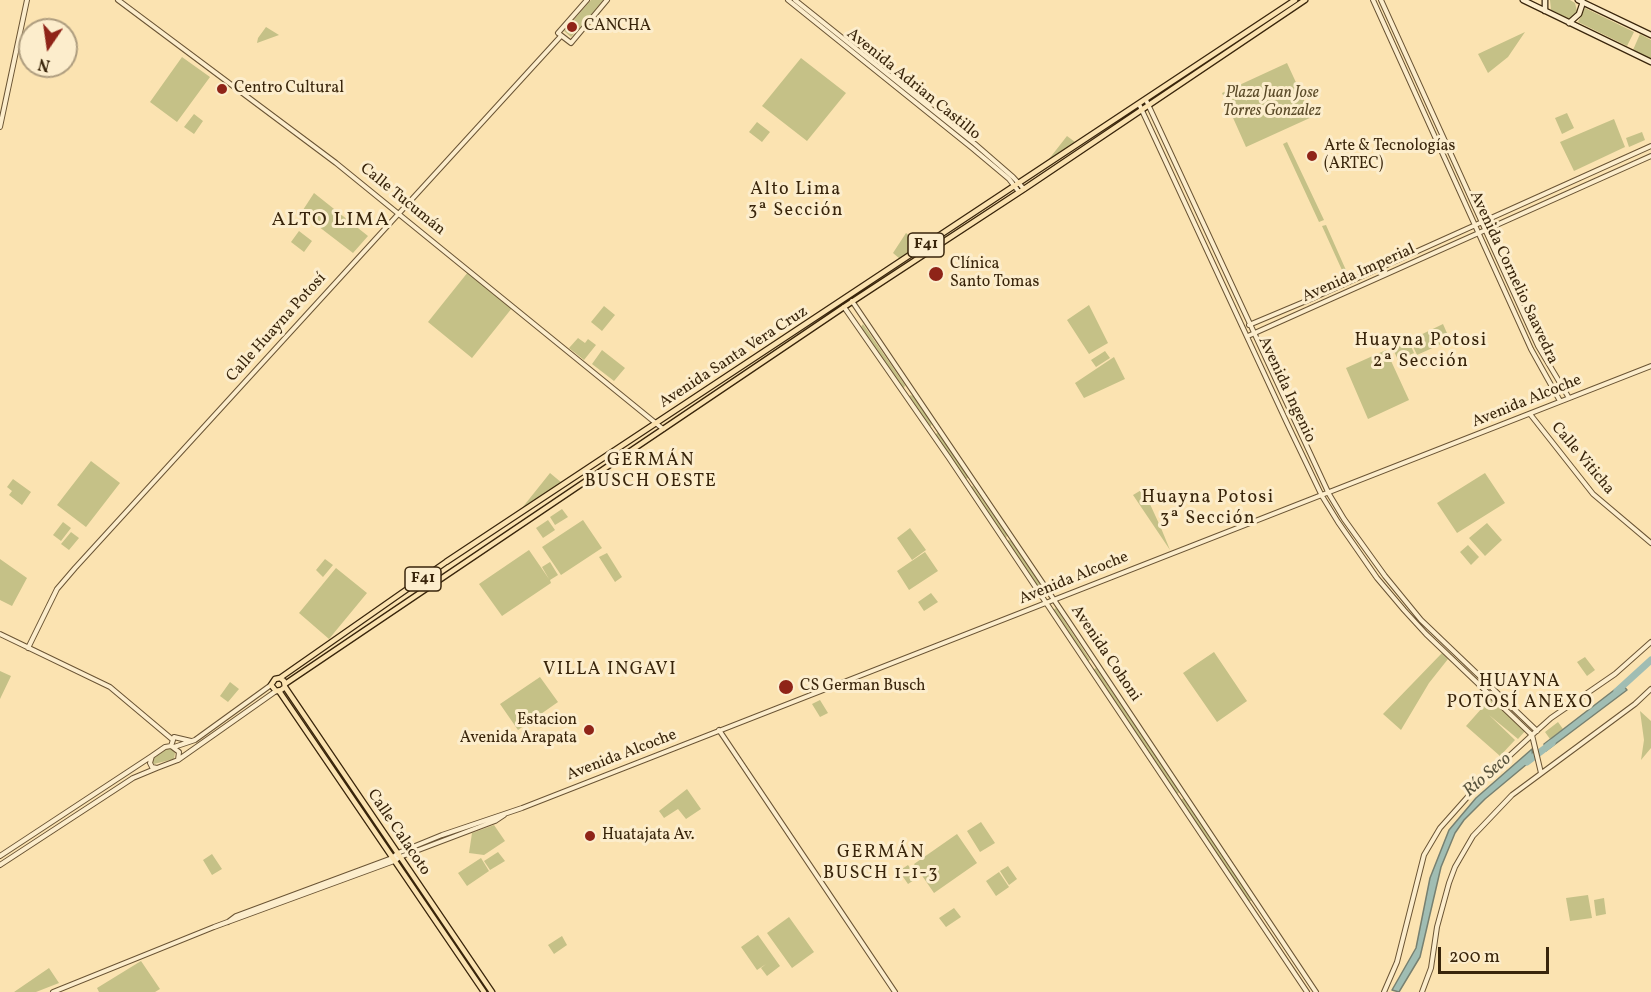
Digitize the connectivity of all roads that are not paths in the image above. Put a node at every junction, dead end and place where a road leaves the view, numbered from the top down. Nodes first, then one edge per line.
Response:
1 (27, 0) edge
2 (118, 0) edge
3 (587, 0) edge
4 (607, 0) edge
5 (788, 0) edge
6 (795, 0) edge
7 (1295, 0) edge
8 (1305, 0) edge
9 (1372, 0) edge
10 (1381, 0) edge
11 (1523, 0) edge
12 (1545, 0) edge
13 (1580, 1) edge
14 (1545, 10) junction
15 (1569, 23) junction
16 (560, 34) junction
17 (1651, 35) edge
18 (1651, 62) edge
19 (1205, 64) junction
20 (1146, 100) junction
21 (1139, 104) junction
22 (1149, 105) junction
23 (1142, 110) junction
24 (0, 127) edge
25 (1651, 146) edge
26 (1651, 156) edge
27 (1017, 185) junction
28 (1021, 191) junction
29 (399, 213) junction
30 (1482, 222) junction
31 (1475, 225) junction
32 (1486, 230) junction
33 (1479, 233) junction
34 (852, 301) junction
35 (844, 307) junction
36 (1250, 325) junction
37 (1244, 328) junction
38 (1254, 333) junction
39 (1248, 336) junction
40 (1651, 366) edge
41 (1569, 398) junction
42 (1560, 401) junction
43 (1530, 414) junction
44 (658, 423) junction
45 (663, 429) junction
46 (1329, 494) junction
47 (1322, 496) junction
48 (1651, 543) edge
49 (1054, 600) junction
50 (1046, 604) junction
51 (0, 634) edge
52 (1651, 642) edge
53 (28, 648) junction
54 (280, 678) junction
55 (272, 685) junction
56 (285, 685) junction
57 (1651, 689) edge
58 (277, 691) junction
59 (719, 730) junction
60 (1534, 733) junction
61 (174, 737) dead end
62 (192, 741) junction
63 (172, 746) junction
64 (152, 756) junction
65 (178, 760) junction
66 (157, 768) junction
67 (1541, 772) junction
68 (399, 855) junction
69 (0, 856) edge
70 (393, 860) junction
71 (0, 865) edge
72 (52, 992) edge
73 (484, 992) edge
74 (492, 992) edge
75 (895, 992) edge
76 (1307, 992) edge
77 (1316, 992) edge
78 (1384, 992) edge
79 (1422, 992) edge

1 - 24 street
2 - 29 street, Calle Tucumán
3 - 16 street, Calle Huayna Potosí
4 - 16 street
5 - 27 street, Avenida Adrian Castillo
6 - 27 street, Avenida Adrian Castillo
7 - 19 main road, F41
8 - 19 main road, F41
9 - 31 street, Avenida Cornelio Saavedra
10 - 30 street, Avenida Cornelio Saavedra
11 - 14 main road
12 - 14 main road
13 - 15 main road
13 - 17 main road
14 - 15 main road
15 - 18 main road
16 - 29 street, Calle Huayna Potosí
19 - 20 main road, Avenida Santa Vera Cruz / F41
19 - 22 main road, Avenida Santa Vera Cruz / F41
20 - 21 main road, Avenida Santa Vera Cruz / F41
20 - 22 street, Avenida Ingenio
21 - 23 street, Avenida Ingenio
21 - 27 main road, Avenida Santa Vera Cruz / F41
22 - 23 main road, Avenida Santa Vera Cruz / F41
22 - 36 street, Avenida Ingenio
23 - 28 main road, Avenida Santa Vera Cruz / F41
23 - 37 street, Avenida Ingenio
25 - 30 street, Avenida Imperial
26 - 32 street, Avenida Imperial
27 - 28 street, Avenida Adrian Castillo
27 - 44 main road, Avenida Santa Vera Cruz / F41
28 - 34 main road, Avenida Santa Vera Cruz / F41
29 - 44 street, Calle Tucumán
29 - 53 street, Calle Huayna Potosí
30 - 31 street, Avenida Imperial
30 - 32 street, Avenida Cornelio Saavedra
31 - 33 street, Avenida Cornelio Saavedra
31 - 36 street, Avenida Imperial
32 - 33 street, Avenida Imperial
32 - 41 street, Avenida Cornelio Saavedra
33 - 38 street, Avenida Imperial
33 - 42 street, Avenida Cornelio Saavedra
34 - 35 main road, Avenida Santa Vera Cruz / F41
34 - 49 street, Avenida Cohoni
35 - 45 main road, Avenida Santa Vera Cruz / F41
35 - 50 street, Avenida Cohoni
36 - 37 street, Avenida Imperial
36 - 38 street, Avenida Ingenio
37 - 39 street, Avenida Ingenio
38 - 39 street, Avenida Imperial
38 - 46 street, Avenida Ingenio
39 - 47 street, Avenida Ingenio
40 - 41 street, Avenida Alcoche
41 - 42 street, Avenida Alcoche
42 - 43 street, Avenida Alcoche
43 - 46 street, Avenida Alcoche
43 - 48 street, Calle Viticha
44 - 45 street, Calle Tucumán
44 - 54 main road, Avenida Santa Vera Cruz / F41
45 - 56 main road, Avenida Santa Vera Cruz / F41
46 - 47 street, Avenida Alcoche
46 - 60 street, Avenida Ingenio
47 - 49 street, Avenida Alcoche
47 - 60 street, Avenida Ingenio
49 - 50 street, Avenida Alcoche
49 - 77 street, Avenida Cohoni
50 - 59 street, Avenida Alcoche
50 - 76 street, Avenida Cohoni
51 - 53 street
52 - 60 street
53 - 63 street
54 - 55 main road, Avenida Santa Vera Cruz
54 - 56 main road, Calle Calacoto
55 - 58 main road, Calle Calacoto
55 - 62 street
56 - 58 main road, Avenida Santa Vera Cruz
56 - 68 main road, Calle Calacoto
57 - 67 street
58 - 65 street
58 - 70 main road, Calle Calacoto
59 - 68 street, Avenida Alcoche
59 - 75 street
60 - 67 street
60 - 78 street
61 - 62 street
62 - 63 street
63 - 64 street
63 - 65 street
64 - 66 street
64 - 69 street
65 - 66 street
66 - 71 street
67 - 79 street
68 - 70 street, Avenida Alcoche
68 - 74 main road, Calle Calacoto
70 - 72 street, Avenida Alcoche
70 - 73 main road, Calle Calacoto

